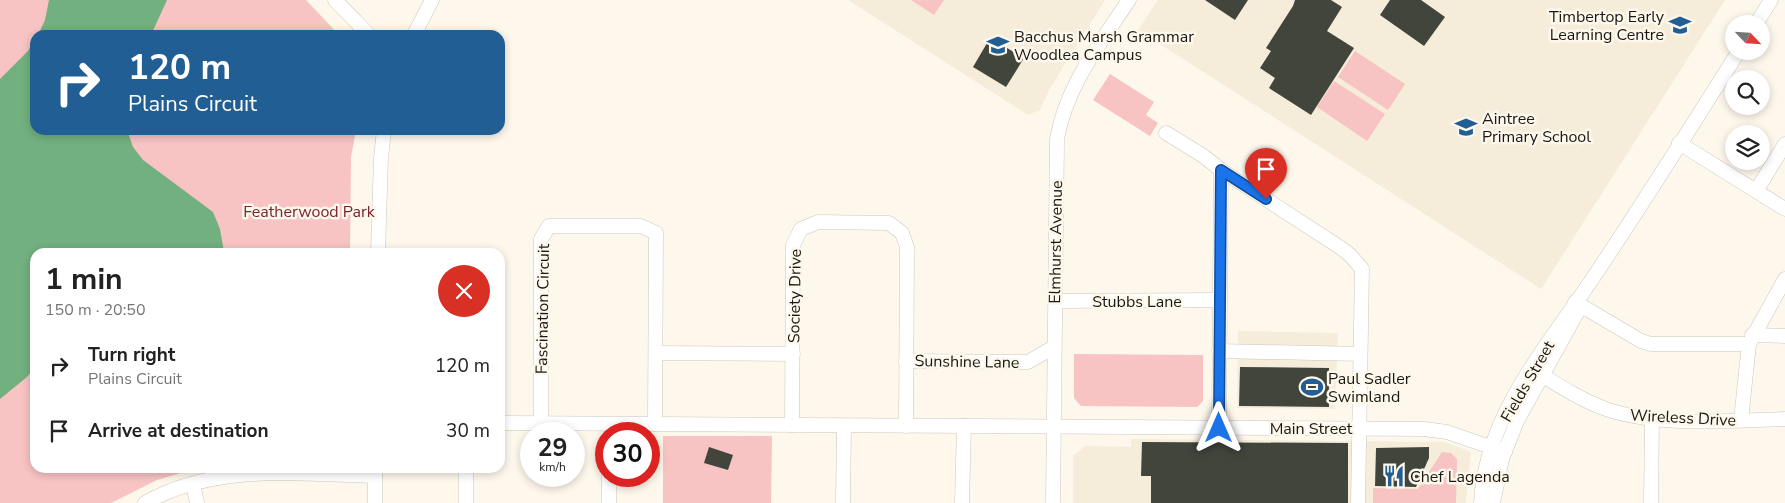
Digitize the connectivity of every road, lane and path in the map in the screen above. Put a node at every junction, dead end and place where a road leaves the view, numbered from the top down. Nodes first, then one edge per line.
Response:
1 (336, 0) edge
2 (432, 0) edge
3 (1129, 0) edge
4 (1771, 0) edge
5 (1762, 15) edge
6 (364, 30) edge
7 (417, 30) edge
8 (1733, 60) edge
9 (1166, 133) dead end
10 (383, 135) edge
11 (1679, 143) junction
12 (1785, 144) edge
13 (1221, 170) junction
14 (1756, 191) junction
15 (1785, 209) edge
16 (378, 248) edge
17 (1785, 278) edge
18 (1220, 300) junction
19 (1055, 301) junction
20 (1579, 304) junction
21 (1785, 336) edge
22 (1750, 339) junction
23 (1054, 348) junction
24 (1219, 351) junction
25 (656, 353) junction
26 (793, 354) junction
27 (1360, 354) junction
28 (906, 360) junction
29 (1537, 372) junction
30 (1652, 419) junction
31 (1785, 419) edge
32 (1741, 420) junction
33 (540, 422) edge
34 (655, 422) edge
35 (505, 423) edge
36 (520, 424) edge
37 (660, 424) edge
38 (792, 425) junction
39 (844, 426) junction
40 (906, 426) junction
41 (964, 426) junction
42 (1054, 427) junction
43 (1219, 428) junction
44 (1359, 428) junction
45 (1491, 447) junction
46 (1504, 452) junction
47 (322, 473) edge
48 (375, 473) edge
49 (466, 473) edge
50 (194, 484) junction
51 (609, 487) edge
52 (145, 503) edge
53 (197, 503) edge
54 (375, 503) edge
55 (466, 503) edge
56 (609, 503) edge
57 (843, 503) edge
58 (962, 503) edge
59 (1053, 503) edge
60 (1358, 503) edge
61 (1481, 503) edge
62 (1493, 503) edge
63 (1651, 503) edge

1 - 6 street
2 - 7 street
3 - 19 street, Elmhurst Avenue
4 - 5 street
8 - 11 street, Fields Street
9 - 13 street
10 - 16 street
11 - 14 street
11 - 20 street, Fields Street
12 - 14 street
13 - 18 street
13 - 27 street
14 - 15 street
17 - 22 street
18 - 19 street, Stubbs Lane
18 - 24 street
19 - 23 street, Elmhurst Avenue
20 - 22 street
20 - 29 street, Fields Street
21 - 22 street
22 - 32 street
23 - 28 street, Sunshine Lane
23 - 42 street, Elmhurst Avenue
24 - 27 street
24 - 43 street
25 - 26 street
25 - 33 street, Fascination Circuit
25 - 34 street, Fascination Circuit
26 - 28 street, Society Drive
26 - 38 street, Society Drive
27 - 44 street
28 - 40 street, Society Drive
29 - 30 street, Wireless Drive
29 - 45 street, Fields Street
29 - 46 street, Fields Street
30 - 32 street, Wireless Drive
30 - 63 street
31 - 32 street, Wireless Drive
35 - 36 street, Main Street
37 - 38 street, Main Street
38 - 39 street, Main Street
39 - 40 street, Main Street
39 - 57 street
40 - 41 street, Main Street
41 - 42 street, Main Street
41 - 58 street
42 - 43 street, Main Street
42 - 59 street, Elmhurst Avenue
43 - 44 street, Main Street
44 - 45 street, Main Street
44 - 60 street
45 - 46 street, Main Street
45 - 61 street, Fields Street
46 - 62 street, Fields Street
47 - 50 street
48 - 54 street
49 - 55 street
50 - 52 street
50 - 53 street
51 - 56 street

